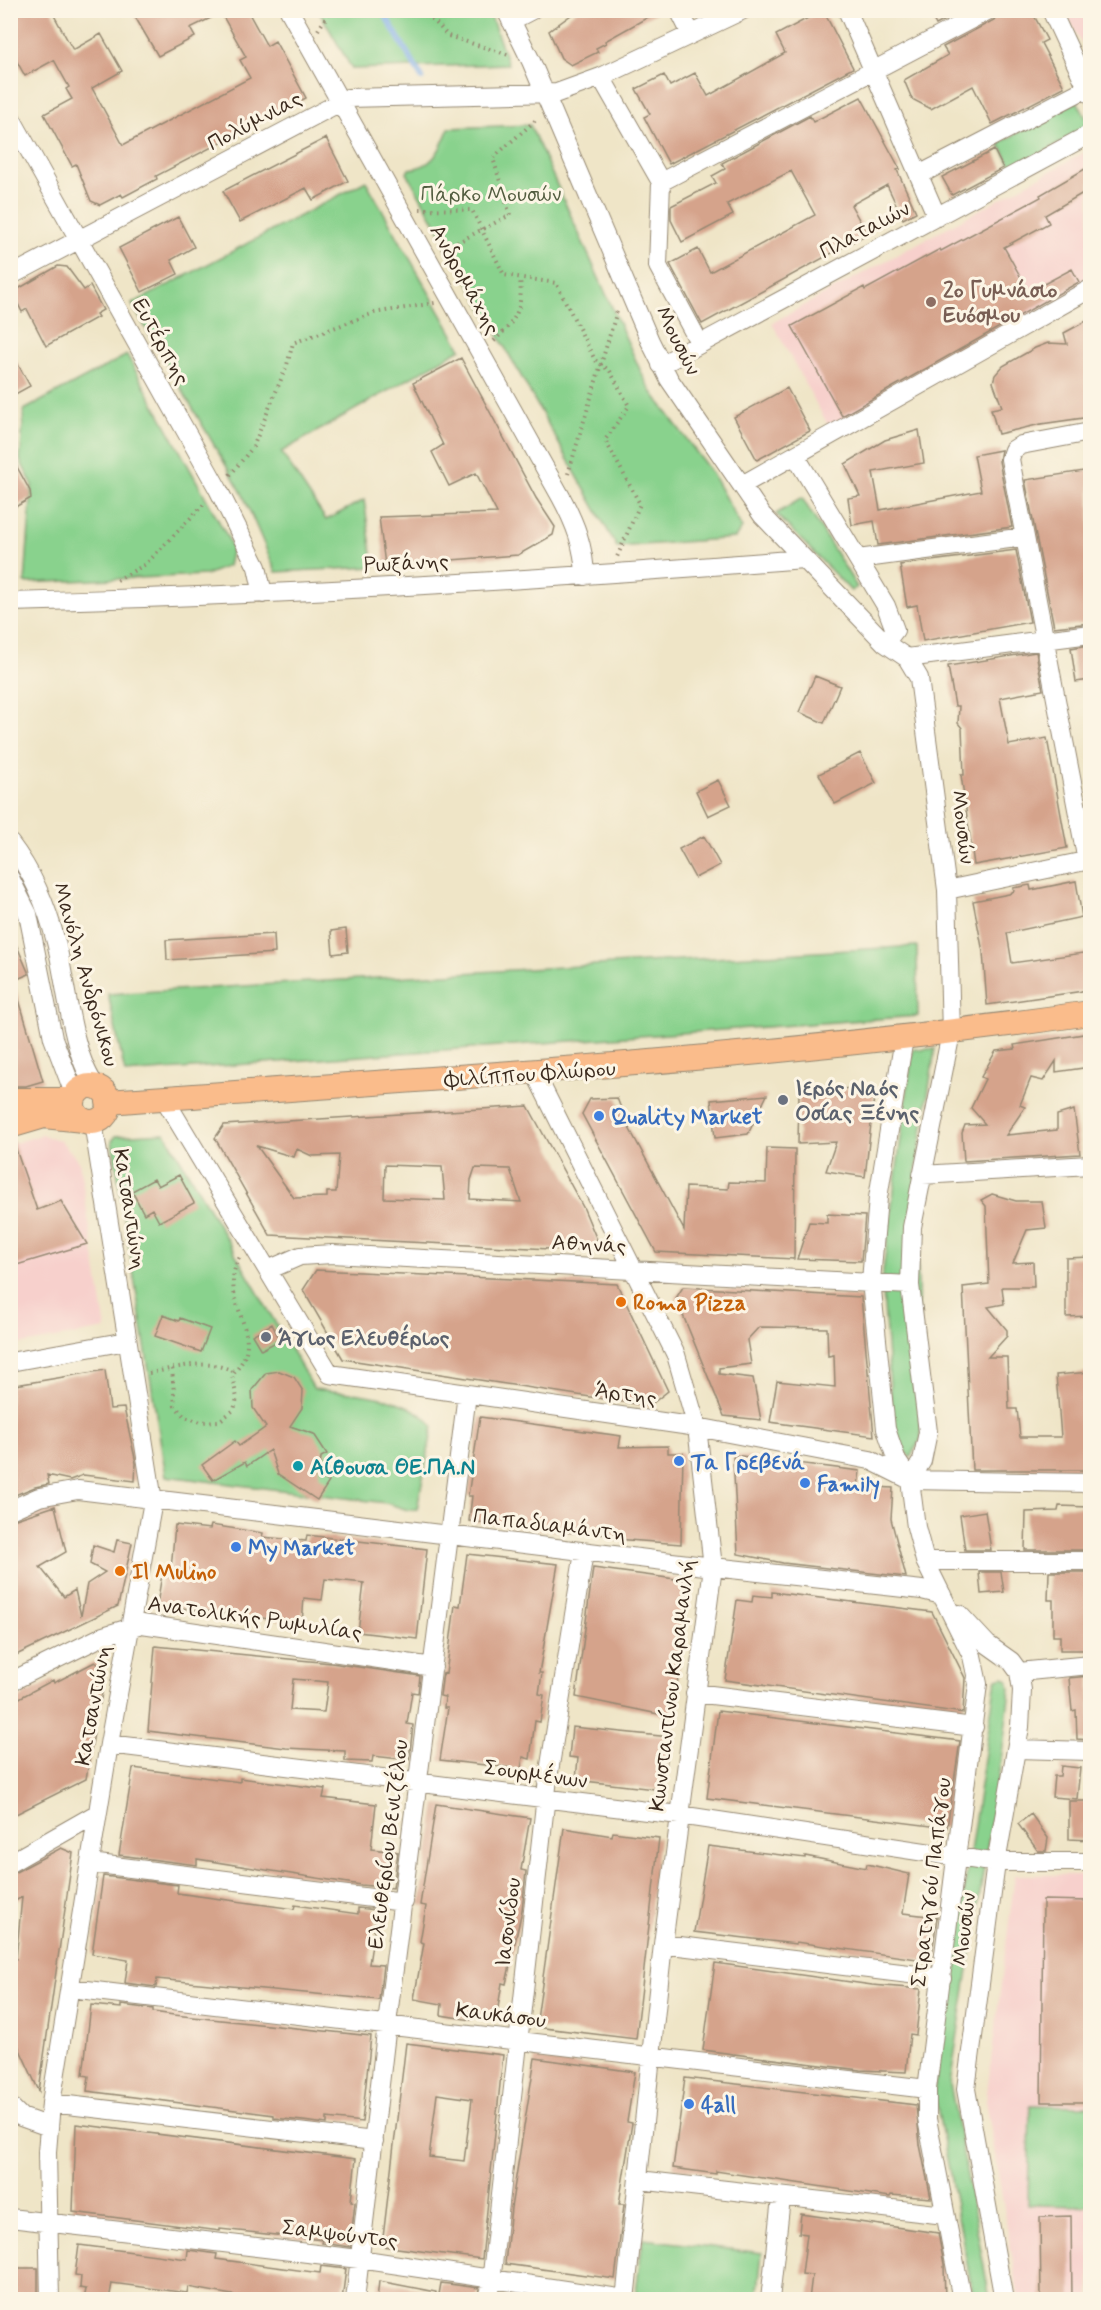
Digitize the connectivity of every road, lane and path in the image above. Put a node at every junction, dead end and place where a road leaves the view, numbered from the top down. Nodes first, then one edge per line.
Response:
1 (289, 10) edge
2 (424, 10) edge
3 (532, 10) edge
4 (679, 10) edge
5 (743, 10) edge
6 (847, 10) edge
7 (989, 10) edge
8 (1051, 10) edge
9 (509, 16) edge
10 (691, 34) junction
11 (1082, 56) edge
12 (531, 61) junction
13 (873, 71) junction
14 (601, 76) junction
15 (1089, 91) edge
16 (547, 101) junction
17 (339, 102) junction
18 (10, 116) edge
19 (1090, 134) edge
20 (19, 150) edge
21 (919, 175) junction
22 (661, 182) junction
23 (399, 208) junction
24 (937, 217) junction
25 (482, 230) junction
26 (79, 241) junction
27 (427, 259) junction
28 (10, 276) edge
29 (520, 278) junction
30 (625, 284) junction
31 (1090, 289) edge
32 (450, 301) junction
33 (700, 344) junction
34 (480, 354) junction
35 (601, 364) junction
36 (661, 365) junction
37 (1090, 432) edge
38 (795, 455) junction
39 (742, 485) junction
40 (218, 489) junction
41 (561, 497) junction
42 (1025, 537) junction
43 (803, 559) junction
44 (858, 559) junction
45 (609, 574) junction
46 (585, 576) junction
47 (108, 585) dead end
48 (263, 594) junction
49 (10, 602) edge
50 (1090, 634) edge
51 (1044, 640) junction
52 (885, 643) junction
53 (907, 658) junction
54 (10, 843) edge
55 (1089, 860) edge
56 (10, 878) edge
57 (947, 890) junction
58 (1090, 1013) edge
59 (951, 1034) junction
60 (904, 1038) junction
61 (535, 1073) junction
62 (103, 1095) junction
63 (164, 1098) junction
64 (10, 1100) edge
65 (81, 1110) junction
66 (10, 1126) edge
67 (1090, 1165) edge
68 (922, 1175) junction
69 (252, 1243) junction
70 (634, 1269) junction
71 (268, 1270) junction
72 (875, 1282) junction
73 (907, 1285) junction
74 (128, 1341) junction
75 (10, 1362) edge
76 (235, 1372) junction
77 (467, 1394) junction
78 (697, 1427) junction
79 (910, 1480) junction
80 (1090, 1484) edge
81 (153, 1501) junction
82 (10, 1510) edge
83 (449, 1536) junction
84 (584, 1552) junction
85 (925, 1561) junction
86 (1090, 1561) edge
87 (712, 1567) junction
88 (942, 1595) junction
89 (130, 1625) junction
90 (1090, 1665) edge
91 (433, 1667) junction
92 (1019, 1672) junction
93 (10, 1682) edge
94 (696, 1693) junction
95 (974, 1728) junction
96 (109, 1744) junction
97 (1016, 1749) junction
98 (1090, 1751) edge
99 (419, 1782) junction
100 (546, 1799) junction
101 (98, 1813) junction
102 (679, 1815) junction
103 (956, 1857) junction
104 (993, 1862) junction
105 (1090, 1862) edge
106 (10, 1863) edge
107 (90, 1863) junction
108 (404, 1902) junction
109 (663, 1944) junction
110 (942, 1977) junction
111 (69, 1989) junction
112 (387, 2024) junction
113 (517, 2040) junction
114 (651, 2056) junction
115 (927, 2089) junction
116 (51, 2103) junction
117 (10, 2106) edge
118 (49, 2127) junction
119 (374, 2141) junction
120 (639, 2180) junction
121 (781, 2198) junction
122 (945, 2215) junction
123 (10, 2218) edge
124 (48, 2221) junction
125 (359, 2259) junction
126 (492, 2278) junction
127 (625, 2299) edge
128 (50, 2300) edge
129 (355, 2300) edge
130 (489, 2300) edge
131 (770, 2300) edge
132 (962, 2300) edge
133 (1004, 2300) edge

1 - 17 street, Ανδρομάχης
2 - 12 path
3 - 9 street
4 - 10 street
5 - 10 street, Πολύμνιας
6 - 13 street
7 - 13 street
8 - 11 street
9 - 12 street, Μουσών
10 - 14 street, Πολύμνιας
11 - 15 street
12 - 16 street, Μουσών
13 - 21 street
13 - 22 street
14 - 16 street, Πολύμνιας
14 - 22 street
15 - 21 street
16 - 17 street, Πολύμνιας
16 - 25 path
16 - 30 street, Μουσών
17 - 23 street, Ανδρομάχης
17 - 26 street, Πολύμνιας
18 - 20 street, Ευτέρπης
19 - 24 street, Πλαταιών
20 - 26 street, Ευτέρπης
21 - 24 street
22 - 33 street, Μουσών
23 - 25 path
23 - 27 street, Ανδρομάχης
24 - 33 street, Πλαταιών
25 - 27 path
25 - 29 path
26 - 28 street, Πολύμνιας
26 - 40 street, Ευτέρπης
27 - 32 street, Ανδρομάχης
29 - 34 path
29 - 35 path
30 - 35 path
30 - 36 street, Μουσών
31 - 38 street
32 - 34 street, Ανδρομάχης
32 - 40 path
33 - 36 street, Πλαταιών
34 - 41 street, Ανδρομάχης
35 - 41 path
35 - 45 path
36 - 39 street, Μουσών
37 - 42 street
38 - 39 street
38 - 44 street
39 - 43 street, Μουσών
40 - 47 path
40 - 48 street, Ευτέρπης
41 - 46 street, Ανδρομάχης
42 - 44 street
42 - 51 street
43 - 45 street, Ρωξάνης
43 - 52 street, Μουσών
44 - 52 street
45 - 46 street, Ρωξάνης
46 - 48 street, Ρωξάνης
48 - 49 street, Ρωξάνης
50 - 51 street
51 - 53 street
51 - 55 street
52 - 53 street, Μουσών
53 - 57 street, Μουσών
54 - 62 street, Μανόλη Ανδρόνικου
55 - 57 street
56 - 65 street, Μανόλη Ανδρόνικου
57 - 59 street, Μουσών
58 - 59 main road, Φιλίππου Φλώρου
59 - 60 main road, Φιλίππου Φλώρου
59 - 68 street
60 - 61 main road, Φιλίππου Φλώρου
60 - 72 street, Στρατηγού Παπάγου
61 - 63 main road, Φιλίππου Φλώρου
61 - 70 street, Κωνσταντίνου Καραμανλή
62 - 63 main road, Φιλίππου Φλώρου
62 - 65 main road, Φιλίππου Φλώρου
62 - 65 main road
63 - 69 street
64 - 65 main road
65 - 66 main road
65 - 74 street, Κατσαντώνη
67 - 68 street
68 - 73 street
69 - 71 street
69 - 76 path
70 - 71 street, Αθηνάς
70 - 72 street, Αθηνάς
70 - 78 street, Κωνσταντίνου Καραμανλή
71 - 77 street, Άρτης
72 - 73 street, Αθηνάς
72 - 79 street, Στρατηγού Παπάγου
73 - 79 street
74 - 75 street
74 - 81 street, Κατσαντώνη
76 - 76 path
77 - 78 street, Άρτης
77 - 83 street, Ελευθερίου Βενιζέλου
78 - 79 street, Άρτης
78 - 87 street, Κωνσταντίνου Καραμανλή
79 - 80 street
79 - 85 street, Στρατηγού Παπάγου
81 - 82 street, Παπαδιαμάντη
81 - 83 street, Παπαδιαμάντη
81 - 89 street, Κατσαντώνη
83 - 84 street, Παπαδιαμάντη
83 - 91 street, Ελευθερίου Βενιζέλου
84 - 87 street, Παπαδιαμάντη
84 - 100 street, Ιασoνίδου
85 - 86 street
85 - 88 street, Στρατηγού Παπάγου
87 - 88 street, Παπαδιαμάντη
87 - 94 street, Κωνσταντίνου Καραμανλή
88 - 92 street
88 - 95 street, Στρατηγού Παπάγου
89 - 91 street, Ανατολικής Ρωμυλίας
89 - 93 street, Ανατολικής Ρωμυλίας
89 - 96 street, Κατσαντώνη
90 - 92 street
91 - 99 street, Ελευθερίου Βενιζέλου
92 - 97 street, Μουσών
94 - 95 street
94 - 102 street, Κωνσταντίνου Καραμανλή
95 - 103 street, Στρατηγού Παπάγου
96 - 99 street, Σουρμένων
96 - 101 street, Κατσαντώνη
97 - 98 street
97 - 104 street, Μουσών
99 - 100 street, Σουρμένων
99 - 108 street, Ελευθερίου Βενιζέλου
100 - 102 street, Σουρμένων
100 - 113 street, Ιασoνίδου
101 - 106 street
101 - 107 street, Κατσαντώνη
102 - 103 street, Σουρμένων
102 - 109 street, Κωνσταντίνου Καραμανλή
103 - 104 street, Σουρμένων
103 - 110 street, Στρατηγού Παπάγου
104 - 105 street, Σουρμένων
104 - 133 street, Μουσών
107 - 108 street
107 - 111 street, Κατσαντώνη
108 - 112 street, Ελευθερίου Βενιζέλου
109 - 110 street
109 - 114 street, Κωνσταντίνου Καραμανλή
110 - 115 street, Στρατηγού Παπάγου
111 - 112 street, Καυκάσου
111 - 116 street, Κατσαντώνη
112 - 113 street, Καυκάσου
112 - 119 street, Ελευθερίου Βενιζέλου
113 - 114 street, Καυκάσου
113 - 126 street, Ιασoνίδου
114 - 115 street, Καυκάσου
114 - 120 street, Κωνσταντίνου Καραμανλή
115 - 122 street, Στρατηγού Παπάγου
116 - 118 street, Κατσαντώνη
116 - 119 street
117 - 118 street
118 - 124 street, Κατσαντώνη
119 - 125 street, Ελευθερίου Βενιζέλου
120 - 121 street
120 - 127 street, Κωνσταντίνου Καραμανλή
121 - 122 street
121 - 131 street
122 - 132 street, Στρατηγού Παπάγου
123 - 124 street, Σαμψούντος
124 - 125 street, Σαμψούντος
124 - 128 street, Κατσαντώνη
125 - 126 street, Σαμψούντος
125 - 129 street, Ελευθερίου Βενιζέλου
126 - 127 street, Σαμψούντος
126 - 130 street, Ιασoνίδου

